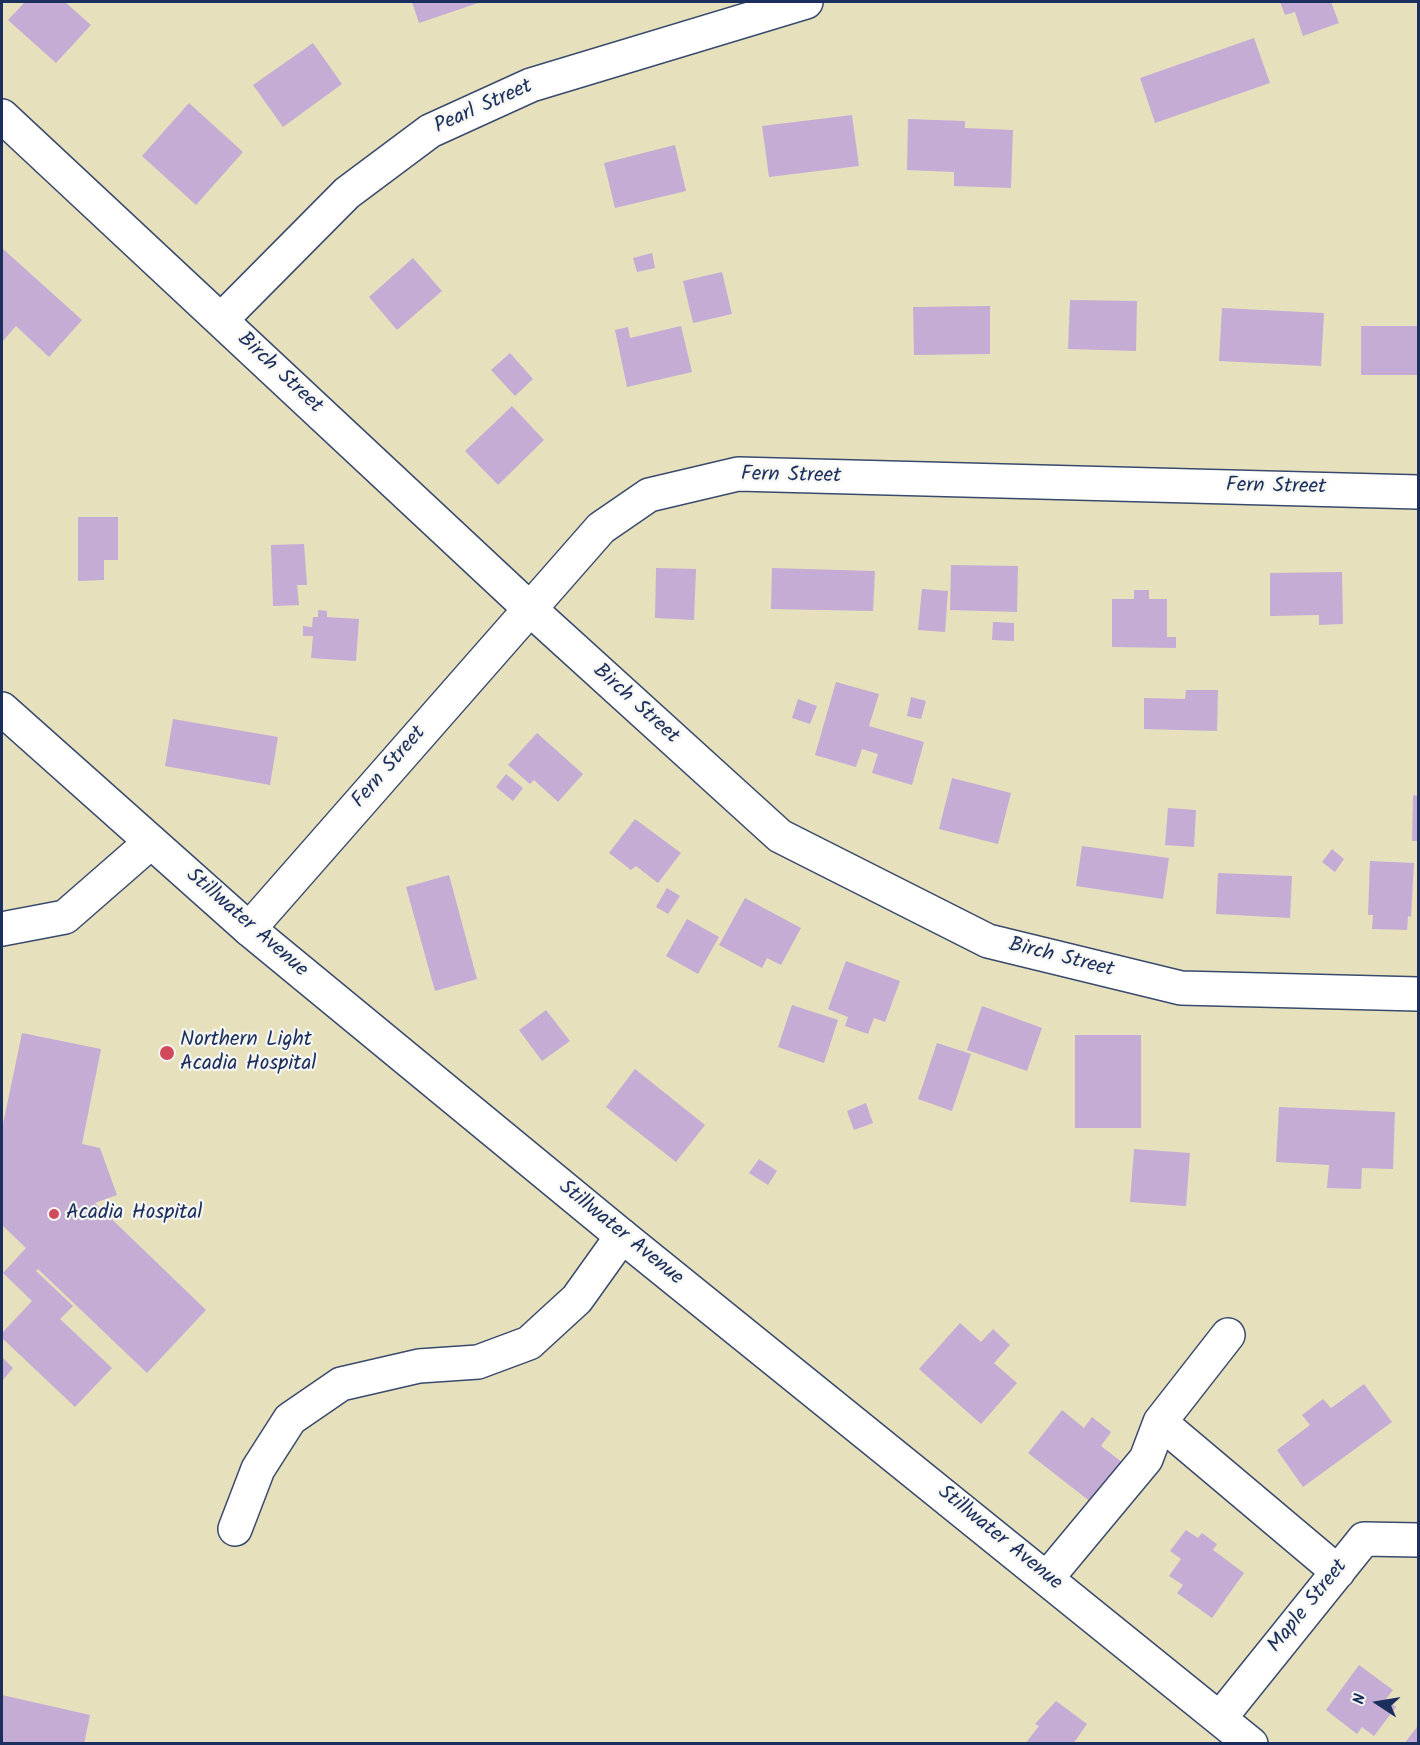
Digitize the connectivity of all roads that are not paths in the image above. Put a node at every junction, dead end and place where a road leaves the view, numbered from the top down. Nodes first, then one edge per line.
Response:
1 (806, 2) edge
2 (2, 116) edge
3 (221, 320) junction
4 (1419, 492) edge
5 (530, 609) junction
6 (2, 710) edge
7 (151, 842) junction
8 (2, 929) edge
9 (249, 929) junction
10 (1419, 994) edge
11 (622, 1236) junction
12 (1228, 1335) dead end
13 (1160, 1422) junction
14 (235, 1529) dead end
15 (1419, 1540) edge
16 (1338, 1572) junction
17 (1047, 1578) junction
18 (1220, 1718) junction
19 (1251, 1743) edge

1 - 3 street, Pearl Street
2 - 3 street, Birch Street
3 - 5 street, Birch Street
4 - 5 street, Fern Street
5 - 9 street, Fern Street
5 - 10 street, Birch Street
6 - 7 street, Stillwater Avenue
7 - 8 street
7 - 9 street, Stillwater Avenue
9 - 11 street, Stillwater Avenue
11 - 14 street
11 - 17 street, Stillwater Avenue
12 - 13 street
13 - 16 street
13 - 17 street
15 - 16 street, Maple Street
16 - 18 street, Maple Street
17 - 18 street, Stillwater Avenue
18 - 19 street, Stillwater Avenue

